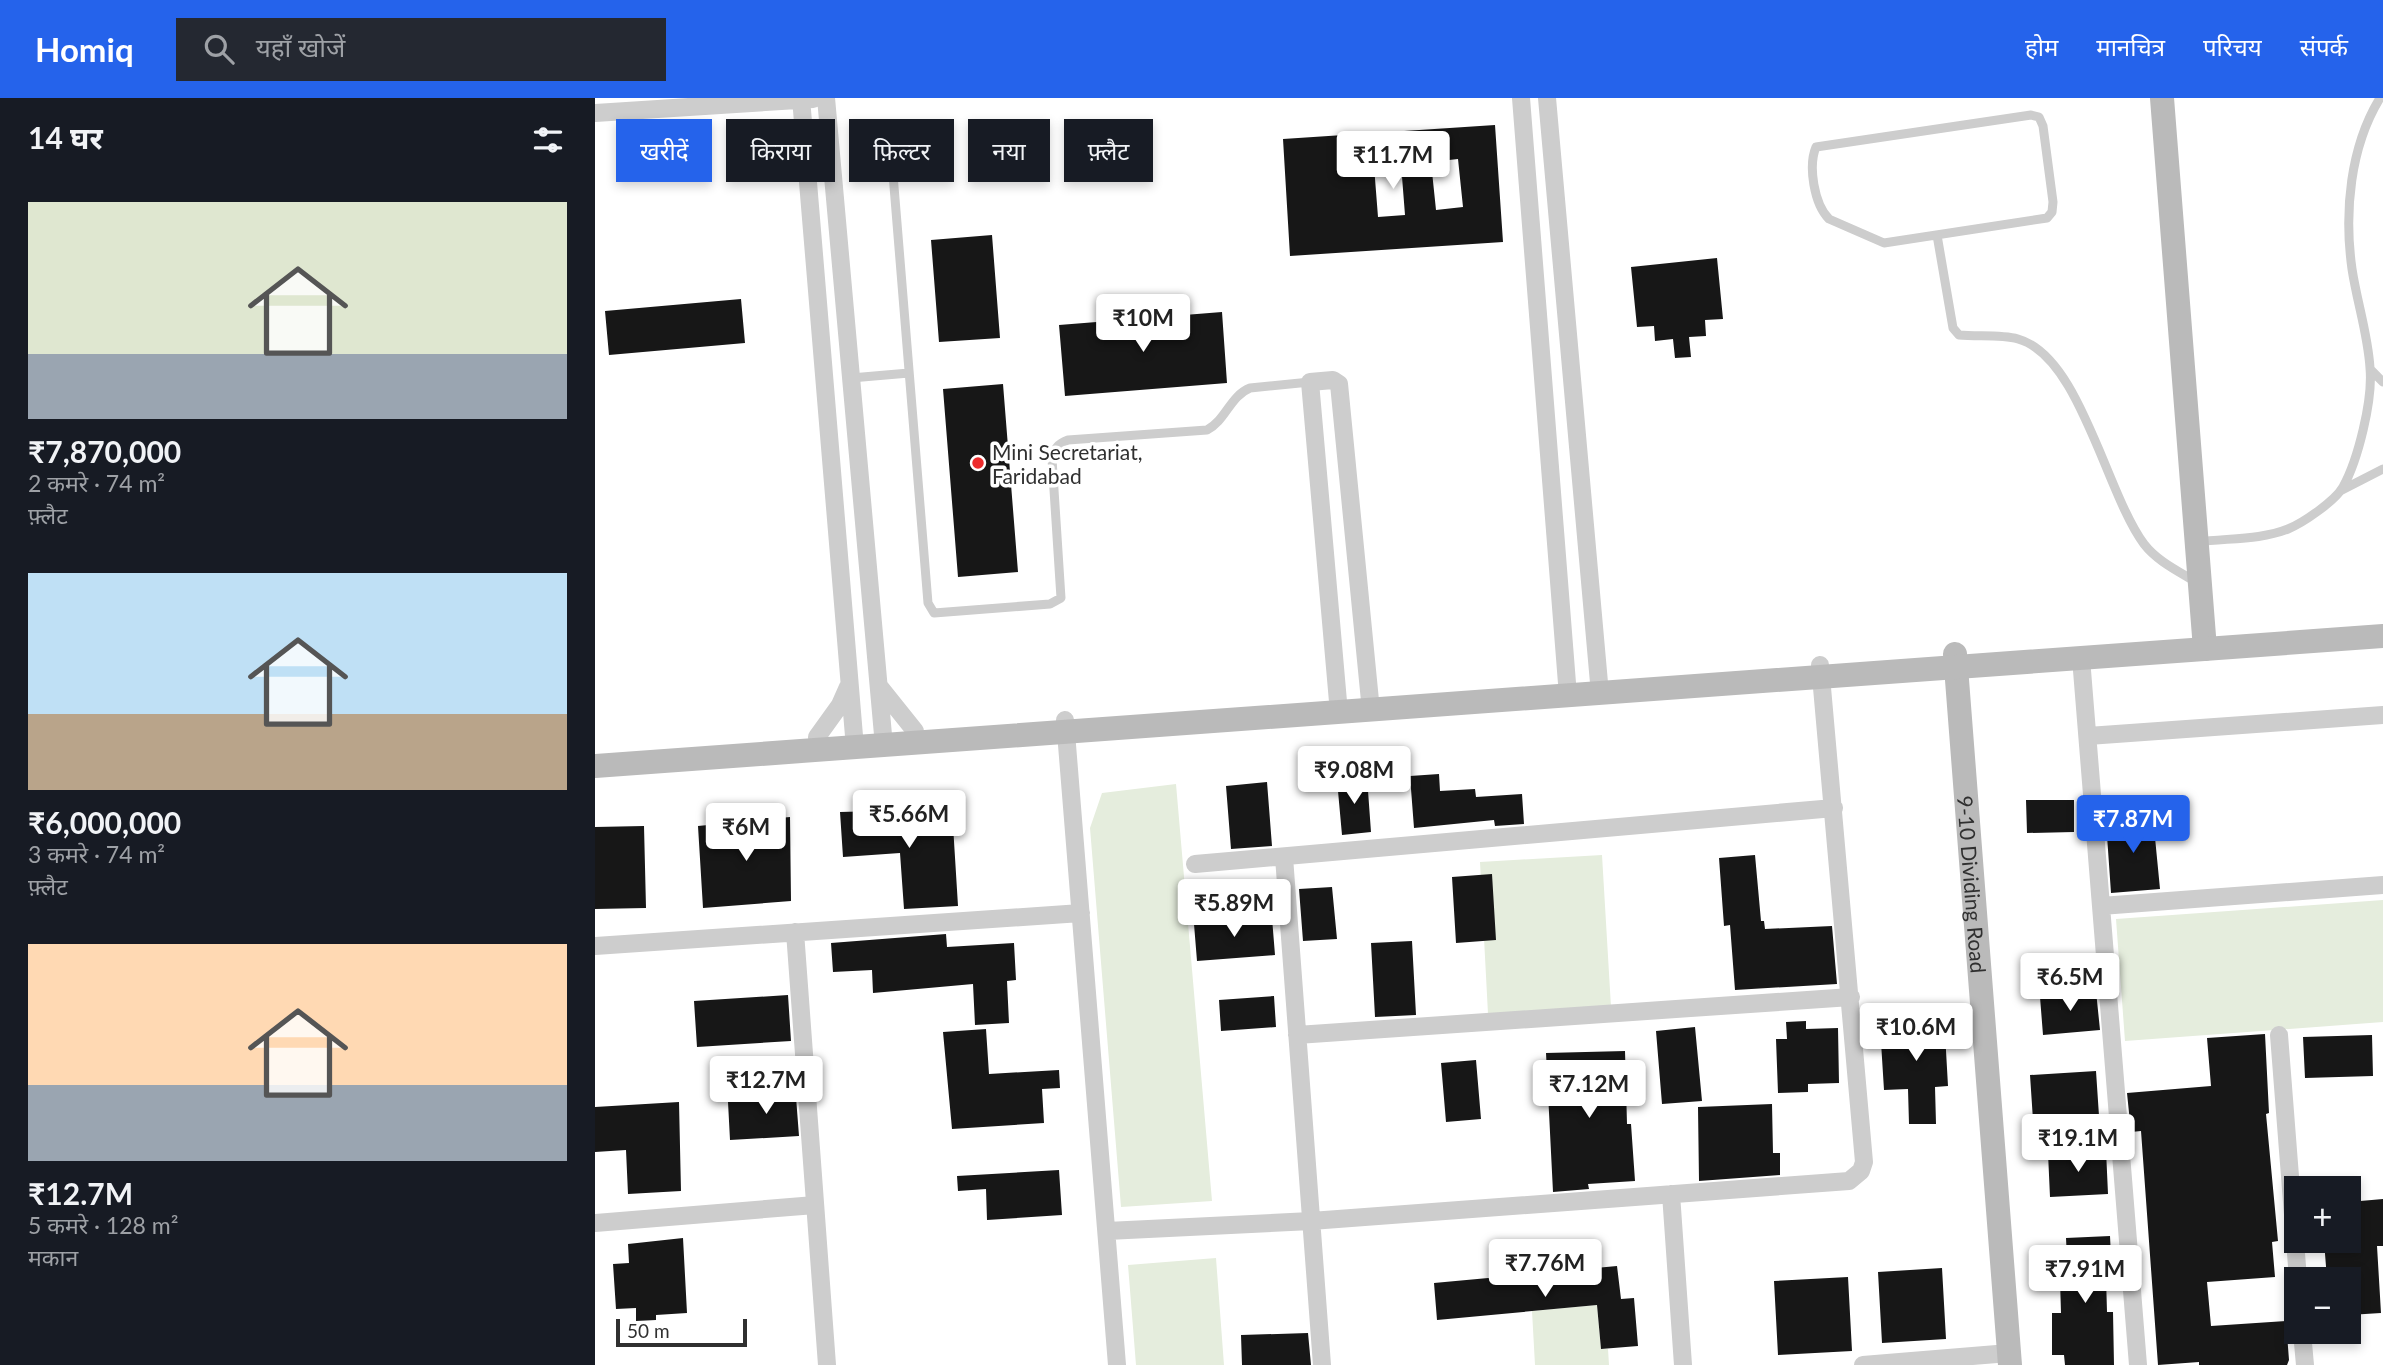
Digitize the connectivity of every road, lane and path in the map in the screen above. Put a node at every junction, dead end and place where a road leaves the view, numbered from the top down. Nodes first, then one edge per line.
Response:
1 (826, 98) edge
2 (1521, 98) edge
3 (1547, 98) edge
4 (2162, 98) edge
5 (2380, 98) edge
6 (801, 99) edge
7 (595, 113) edge
8 (894, 182) edge
9 (1937, 235) junction
10 (2371, 370) junction
11 (909, 373) junction
12 (851, 378) junction
13 (1310, 382) junction
14 (2383, 382) edge
15 (2383, 469) edge
16 (2342, 490) junction
17 (2196, 542) junction
18 (2200, 585) junction
19 (2383, 622) edge
20 (2383, 635) edge
21 (2204, 642) junction
22 (2081, 658) junction
23 (1956, 661) junction
24 (1821, 671) junction
25 (849, 682) junction
26 (879, 685) junction
27 (1600, 687) junction
28 (1568, 690) junction
29 (1371, 704) junction
30 (1338, 707) junction
31 (2383, 715) edge
32 (1066, 727) junction
33 (915, 731) junction
34 (2088, 736) junction
35 (817, 737) junction
36 (884, 740) junction
37 (854, 742) junction
38 (595, 753) edge
39 (595, 766) edge
40 (1834, 808) junction
41 (1283, 857) junction
42 (1195, 864) dead end
43 (2383, 885) edge
44 (2101, 906) junction
45 (1081, 913) junction
46 (795, 932) junction
47 (595, 946) edge
48 (1851, 997) junction
49 (1297, 1035) junction
50 (2279, 1035) dead end
51 (1671, 1194) junction
52 (815, 1205) junction
53 (1311, 1221) junction
54 (595, 1223) edge
55 (1107, 1231) junction
56 (2297, 1267) edge
57 (2303, 1344) edge
58 (2009, 1359) edge
59 (827, 1365) edge
60 (1118, 1365) edge
61 (1322, 1365) edge
62 (1683, 1365) edge
63 (1863, 1365) edge
64 (1875, 1365) edge
65 (2138, 1365) edge
66 (2305, 1365) edge

1 - 6 street
1 - 12 street
2 - 28 street
3 - 27 street
4 - 17 street
5 - 10 lane
6 - 7 street
6 - 25 street
8 - 11 lane
9 - 9 lane
9 - 18 lane
10 - 14 lane
10 - 16 lane
11 - 12 lane
11 - 13 lane
12 - 26 street
13 - 29 street
13 - 30 street
15 - 16 lane
16 - 17 lane
17 - 18 street
18 - 21 street
19 - 21 street
20 - 21 street
21 - 22 street
21 - 23 street
22 - 23 street
22 - 34 street
23 - 24 street
23 - 58 street, 9-10 Dividing Road
24 - 27 street
24 - 40 street
25 - 35 street
25 - 37 street
26 - 33 street
26 - 36 street
27 - 28 street
28 - 29 street
29 - 30 street
30 - 32 street
31 - 34 street
32 - 33 street
32 - 36 street
32 - 45 street
33 - 36 street
34 - 44 street
35 - 37 street
35 - 38 street
36 - 37 street
37 - 39 street
40 - 41 street
40 - 48 street
41 - 42 street
41 - 49 street
43 - 44 street
44 - 65 street
45 - 46 street
45 - 55 street
46 - 47 street
46 - 52 street
48 - 49 street
48 - 51 street
49 - 53 street
50 - 56 street
51 - 53 street
51 - 62 street
52 - 54 street
52 - 59 street
53 - 55 street
53 - 61 street
55 - 60 street
57 - 66 street
58 - 64 street
63 - 64 street

